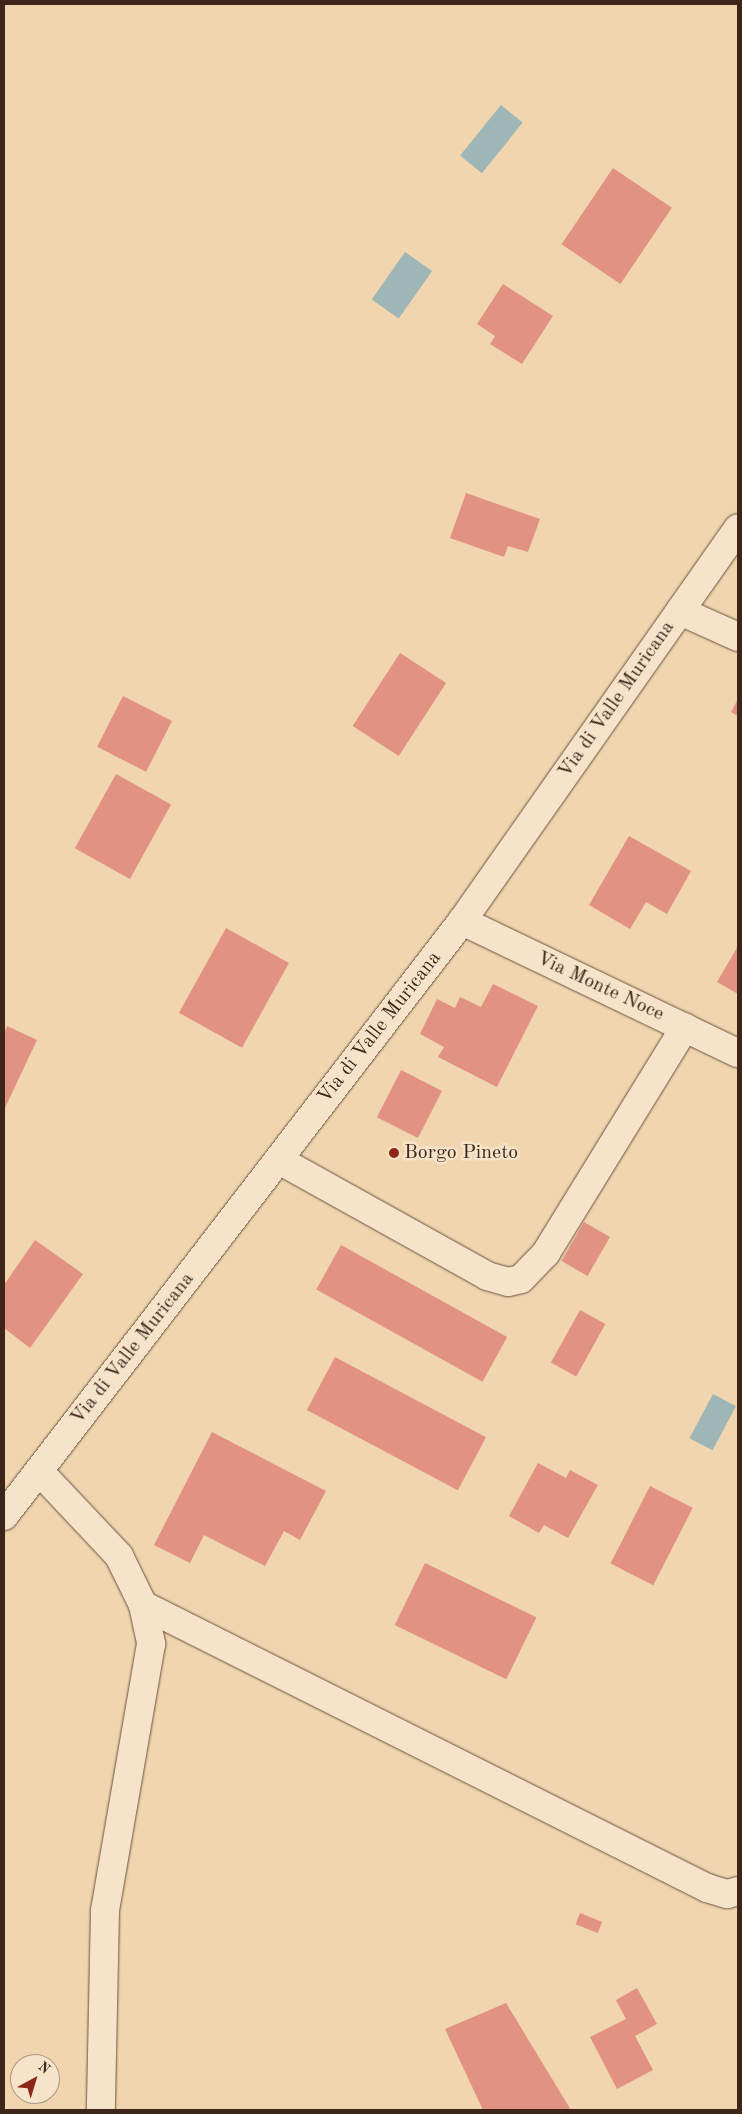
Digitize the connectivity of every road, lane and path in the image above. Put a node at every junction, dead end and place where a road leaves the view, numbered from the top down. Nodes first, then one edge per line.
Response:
1 (738, 528) edge
2 (680, 611) junction
3 (738, 637) edge
4 (462, 921) junction
5 (684, 1027) junction
6 (738, 1053) edge
7 (279, 1160) junction
8 (39, 1471) junction
9 (4, 1516) edge
10 (144, 1604) junction
11 (738, 1891) edge
12 (101, 2110) edge

1 - 2 street, Via di Valle Muricana
2 - 3 street
2 - 4 street, Via di Valle Muricana
4 - 5 street, Via Monte Noce
4 - 7 street, Via di Valle Muricana
5 - 6 street, Via Monte Noce
5 - 7 street
7 - 8 street, Via di Valle Muricana
8 - 9 street, Via di Valle Muricana
8 - 10 street
10 - 11 street
10 - 12 street

